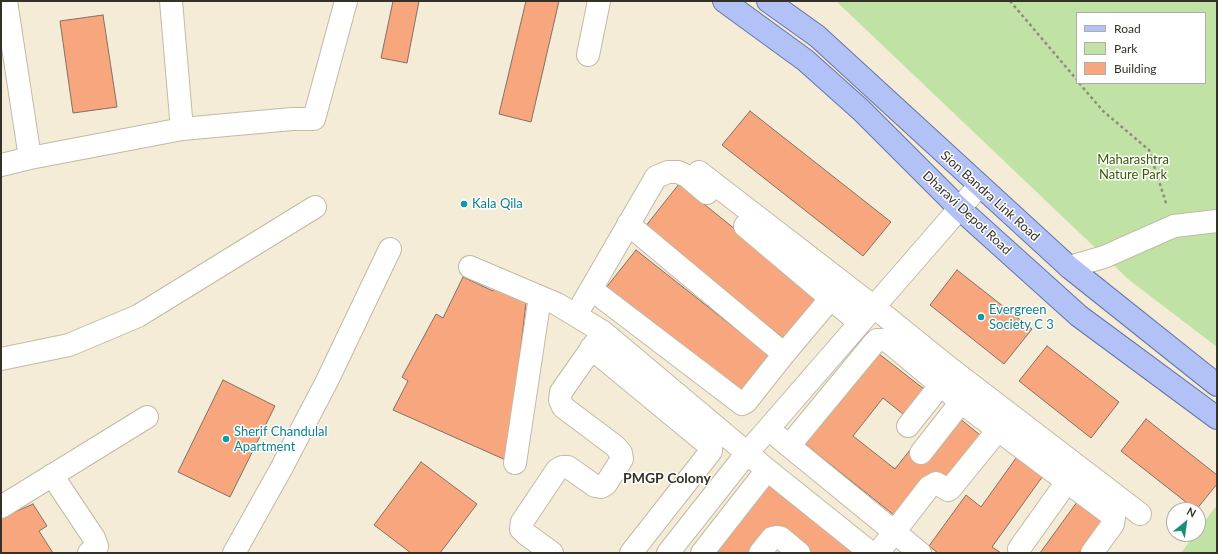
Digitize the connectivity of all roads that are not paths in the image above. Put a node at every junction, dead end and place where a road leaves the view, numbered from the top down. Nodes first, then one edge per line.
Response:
1 (6, 1) edge
2 (171, 1) edge
3 (346, 1) edge
4 (599, 1) edge
5 (724, 1) edge
6 (768, 1) edge
7 (588, 55) dead end
8 (182, 128) junction
9 (30, 158) junction
10 (1, 165) edge
11 (699, 172) dead end
12 (979, 186) junction
13 (316, 207) dead end
14 (959, 208) junction
15 (1217, 220) edge
16 (628, 224) junction
17 (390, 249) dead end
18 (470, 267) dead end
19 (1069, 267) junction
20 (591, 290) junction
21 (540, 297) junction
22 (831, 298) junction
23 (867, 315) junction
24 (576, 316) junction
25 (597, 340) junction
26 (784, 354) junction
27 (1, 359) edge
28 (946, 378) junction
29 (1217, 385) edge
30 (961, 402) junction
31 (147, 417) dead end
32 (1217, 418) edge
33 (908, 426) dead end
34 (768, 429) junction
35 (998, 430) junction
36 (789, 446) junction
37 (747, 452) junction
38 (921, 454) dead end
39 (515, 463) dead end
40 (767, 470) junction
41 (1073, 474) junction
42 (52, 476) junction
43 (1, 506) edge
44 (1140, 514) dead end
45 (894, 532) junction
46 (1019, 549) dead end
47 (88, 553) edge
48 (234, 553) edge
49 (552, 553) edge
50 (631, 553) edge
51 (668, 553) edge
52 (702, 553) edge
53 (760, 553) edge
54 (799, 553) edge
55 (871, 553) edge
56 (878, 553) edge
57 (920, 553) edge
58 (1092, 553) edge

1 - 9 street
2 - 8 street
3 - 8 street
4 - 7 street
5 - 14 main road, Dharavi Depot Road
6 - 12 main road, Sion Bandra Link Road
8 - 9 street
9 - 10 street
11 - 23 street
12 - 14 street
12 - 19 main road, Sion Bandra Link Road
13 - 27 street
14 - 23 street
14 - 32 main road, Dharavi Depot Road
15 - 19 street
16 - 20 street
16 - 22 street
16 - 26 street
17 - 48 street
18 - 21 street
19 - 29 main road, Sion Bandra Link Road
20 - 24 street
20 - 26 street
21 - 24 street
21 - 39 street
22 - 23 street
22 - 26 street
23 - 28 street
23 - 34 street
24 - 25 street
25 - 37 street
25 - 49 street
25 - 50 street
28 - 30 street
28 - 33 street
28 - 36 street
28 - 41 street
30 - 35 street
30 - 38 street
31 - 42 street
34 - 36 street
34 - 37 street
35 - 41 street
35 - 45 street
36 - 45 street
37 - 40 street
37 - 51 street
40 - 52 street
40 - 55 street
41 - 44 street
41 - 46 street
41 - 58 street
42 - 43 street
42 - 47 street
45 - 56 street
45 - 57 street
53 - 54 street

